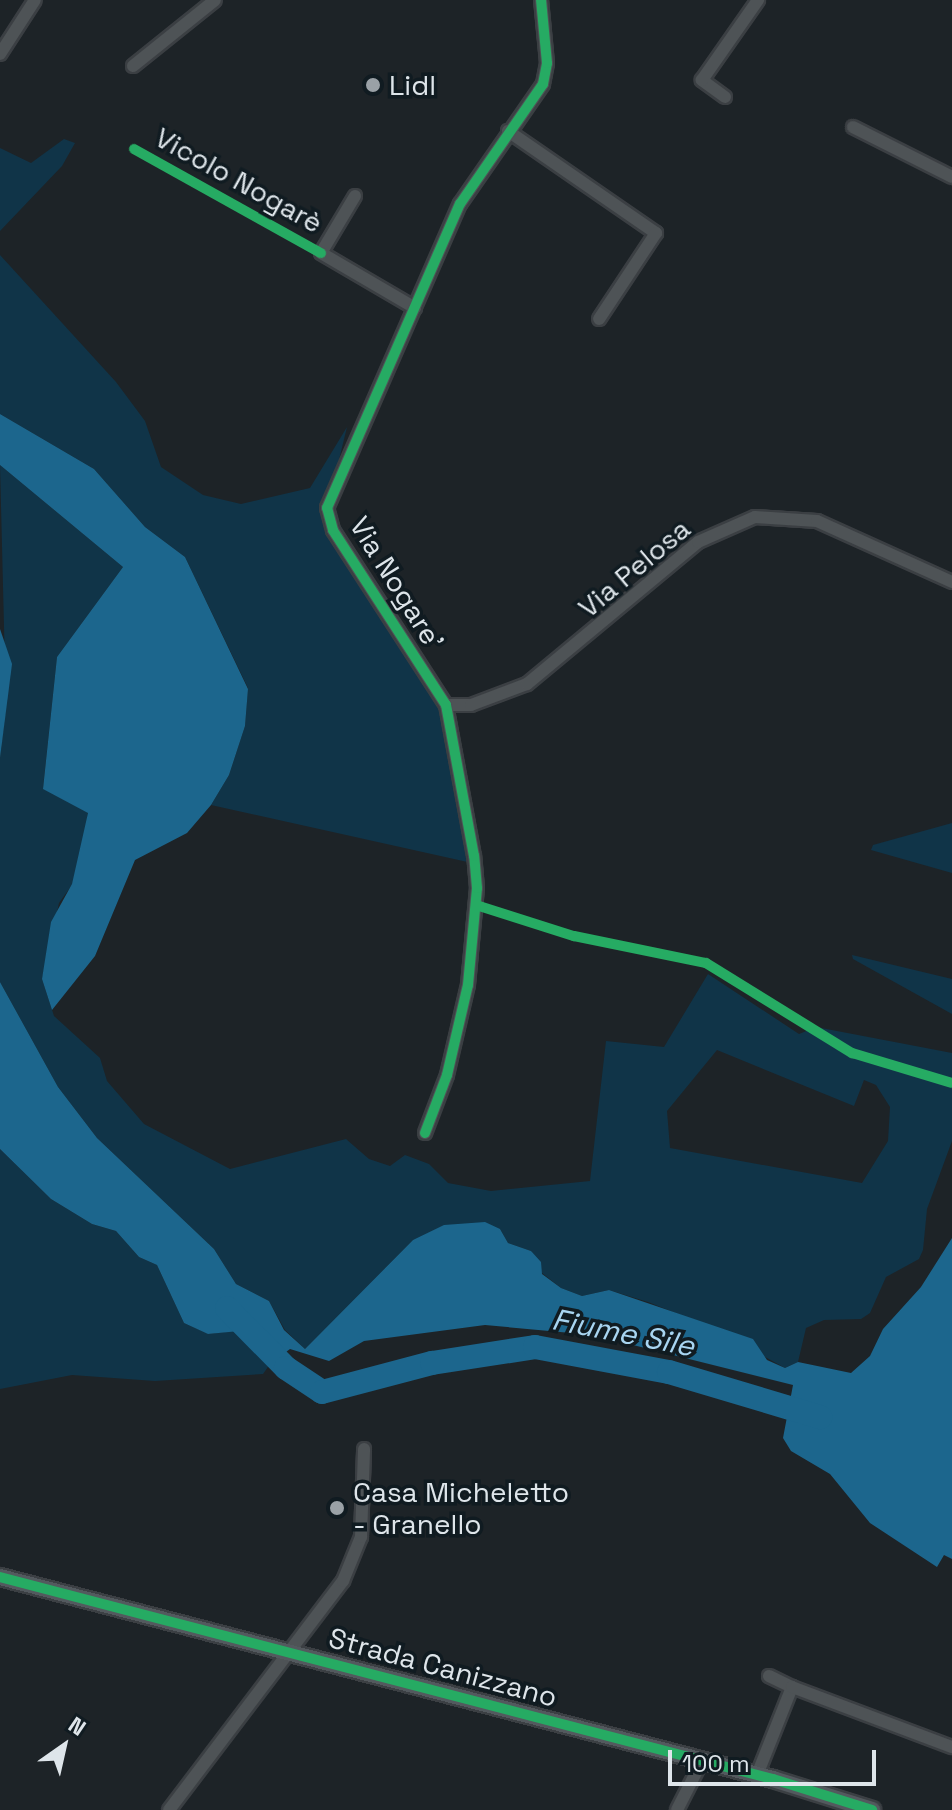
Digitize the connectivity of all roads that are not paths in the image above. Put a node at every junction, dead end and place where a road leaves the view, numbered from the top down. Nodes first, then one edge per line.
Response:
1 (35, 0) edge
2 (215, 0) edge
3 (541, 0) edge
4 (758, 0) edge
5 (0, 54) edge
6 (133, 66) dead end
7 (725, 97) dead end
8 (853, 127) dead end
9 (508, 131) junction
10 (952, 177) edge
11 (355, 196) dead end
12 (415, 308) junction
13 (599, 319) dead end
14 (952, 582) edge
15 (446, 705) junction
16 (425, 1133) dead end
17 (364, 1449) dead end
18 (0, 1577) edge
19 (291, 1651) junction
20 (769, 1676) dead end
21 (792, 1687) junction
22 (952, 1747) edge
23 (702, 1761) junction
24 (757, 1775) junction
25 (169, 1810) edge
26 (677, 1810) edge
27 (872, 1810) edge

1 - 5 street
2 - 6 street
3 - 9 street, Via Nogare'
4 - 7 street
8 - 10 street
9 - 12 street, Via Nogare'
9 - 13 street
11 - 12 street, Vicolo Nogarè
12 - 15 street, Via Nogare'
14 - 15 street, Via Pelosa
15 - 16 street, Via Nogare'
17 - 19 street
18 - 19 street, Strada Canizzano
19 - 23 street, Strada Canizzano
19 - 25 street
20 - 21 street
21 - 22 street
21 - 24 street
23 - 24 street, Strada Canizzano
23 - 26 street
24 - 27 street, Strada Canizzano

